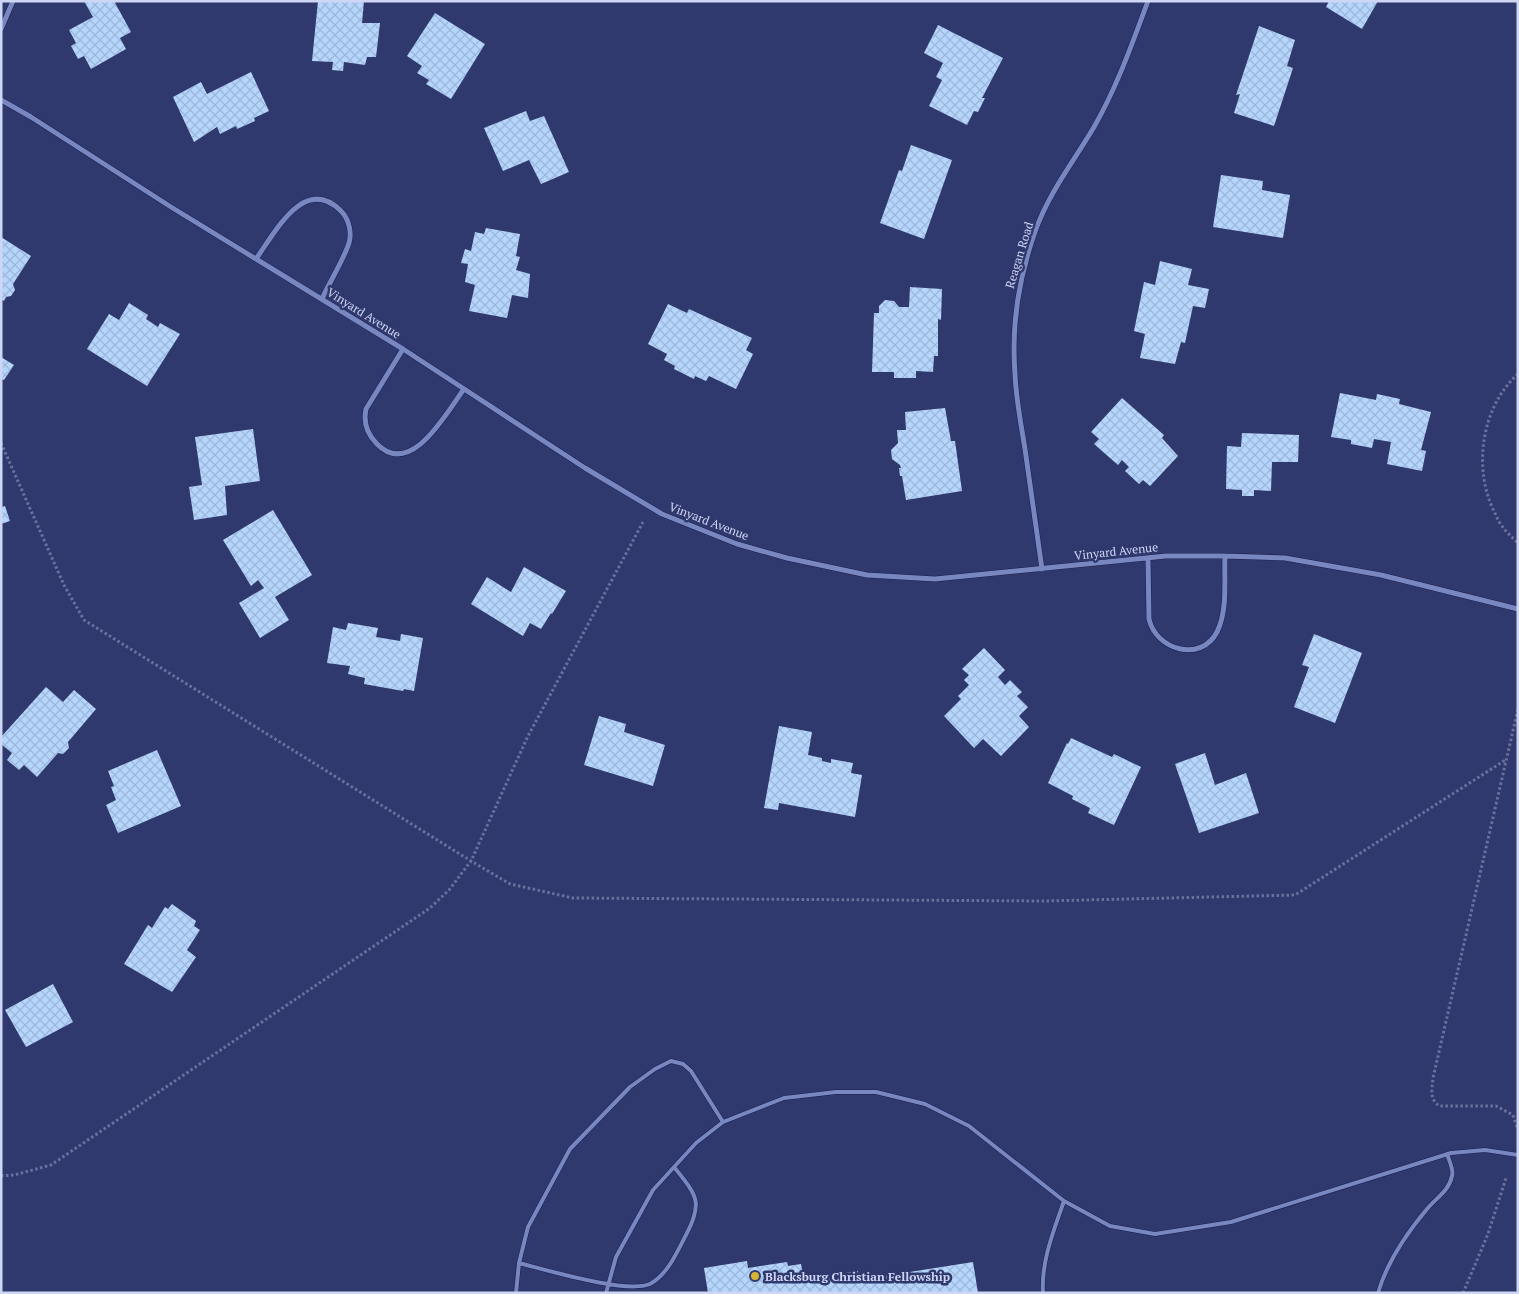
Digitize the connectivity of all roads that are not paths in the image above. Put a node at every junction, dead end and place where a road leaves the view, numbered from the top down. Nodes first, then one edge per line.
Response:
1 (13, 1) edge
2 (1148, 1) edge
3 (1, 29) edge
4 (1, 100) edge
5 (256, 259) junction
6 (322, 299) junction
7 (403, 349) junction
8 (464, 389) junction
9 (1225, 556) junction
10 (1148, 558) junction
11 (1042, 569) junction
12 (1518, 609) edge
13 (723, 1122) junction
14 (1447, 1154) junction
15 (1518, 1155) edge
16 (674, 1167) junction
17 (1064, 1201) junction
18 (519, 1263) junction
19 (608, 1286) junction
20 (516, 1293) edge
21 (606, 1293) edge
22 (1043, 1293) edge
23 (1378, 1293) edge

1 - 3 street
2 - 11 street, Reagan Road
4 - 5 street, Vinyard Avenue
5 - 6 street, Vinyard Avenue
5 - 6 street
6 - 7 street, Vinyard Avenue
7 - 8 street, Vinyard Avenue
7 - 8 street
8 - 11 street, Vinyard Avenue
9 - 10 street, Vinyard Avenue
9 - 10 street
9 - 12 street, Vinyard Avenue
10 - 11 street, Vinyard Avenue
13 - 16 lane
13 - 17 lane
13 - 18 lane
14 - 15 lane
14 - 17 lane
14 - 23 lane
16 - 19 lane
16 - 19 lane
17 - 22 lane
18 - 19 lane
18 - 20 lane
19 - 21 lane

